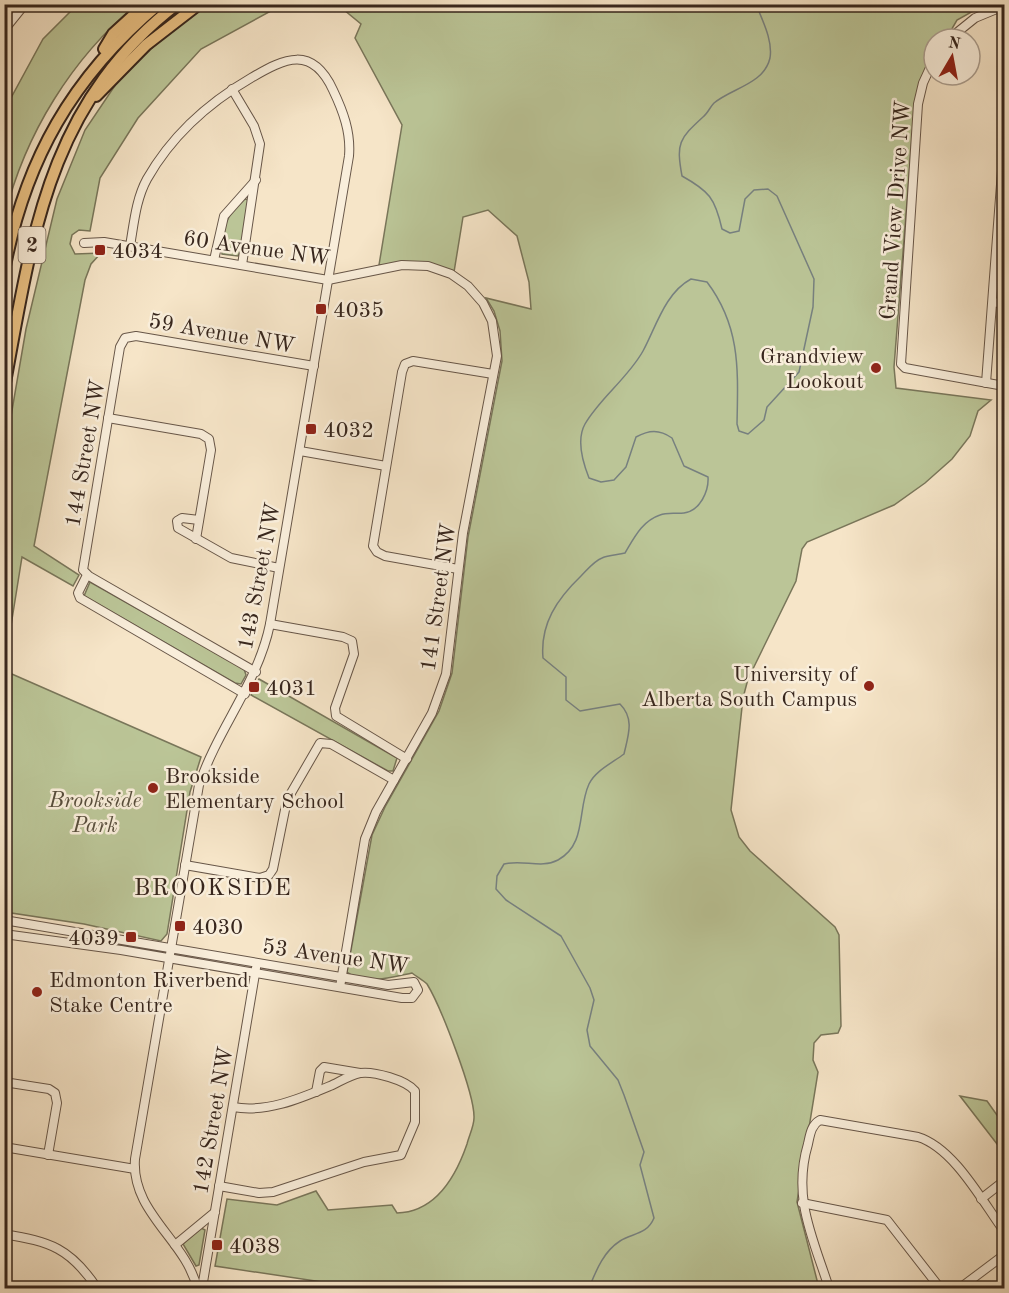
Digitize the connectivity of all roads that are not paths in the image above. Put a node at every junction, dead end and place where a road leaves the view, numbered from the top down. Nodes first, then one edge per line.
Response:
1 (25, 4) edge
2 (146, 4) edge
3 (159, 4) edge
4 (177, 4) edge
5 (198, 4) edge
6 (1005, 6) edge
7 (964, 27) edge
8 (4, 30) edge
9 (86, 78) junction
10 (922, 87) edge
11 (232, 89) junction
12 (83, 108) junction
13 (1005, 145) edge
14 (256, 180) junction
15 (84, 243) dead end
16 (130, 246) junction
17 (214, 260) junction
18 (242, 265) junction
19 (4, 271) edge
20 (328, 280) junction
21 (993, 302) junction
22 (483, 303) joint
23 (1005, 304) edge
24 (125, 338) joint
25 (314, 366) junction
26 (493, 374) junction
27 (986, 383) junction
28 (1005, 386) edge
29 (5, 388) edge
30 (108, 418) junction
31 (300, 451) junction
32 (386, 466) junction
33 (199, 520) junction
34 (196, 539) junction
35 (279, 568) junction
36 (458, 569) junction
37 (87, 574) junction
38 (270, 624) junction
39 (256, 672) junction
40 (244, 694) junction
41 (407, 759) junction
42 (394, 780) junction
43 (185, 865) junction
44 (5, 920) edge
45 (4, 934) edge
46 (171, 948) junction
47 (169, 958) junction
48 (257, 963) junction
49 (256, 973) junction
50 (342, 978) junction
51 (340, 987) junction
52 (360, 1073) junction
53 (4, 1082) edge
54 (316, 1092) junction
55 (233, 1107) junction
56 (4, 1147) edge
57 (48, 1155) junction
58 (135, 1169) junction
59 (1005, 1181) edge
60 (219, 1186) junction
61 (981, 1199) junction
62 (802, 1203) junction
63 (215, 1212) junction
64 (1005, 1231) edge
65 (4, 1234) edge
66 (175, 1245) junction
67 (1005, 1255) edge
68 (97, 1288) edge
69 (197, 1288) edge
70 (202, 1288) edge
71 (829, 1288) edge
72 (940, 1288) edge
73 (960, 1288) edge

1 - 8 street
2 - 9 highway
3 - 9 highway, 2
4 - 12 highway, 2
5 - 12 highway
6 - 7 street
9 - 19 highway, 2
10 - 27 street, Grand View Drive NW
11 - 14 street
11 - 16 street
11 - 20 street, 143 Street NW
12 - 29 highway, 2
13 - 21 street
14 - 17 street
14 - 18 street
15 - 16 street, 60 Avenue NW
16 - 17 street, 60 Avenue NW
17 - 18 street, 60 Avenue NW
18 - 20 street, 60 Avenue NW
20 - 22 street, 60 Avenue NW
20 - 25 street, 143 Street NW
21 - 23 street
21 - 27 street
22 - 26 street, 141 Street NW
24 - 25 street, 59 Avenue NW
24 - 30 street, 144 Street NW
25 - 31 street, 143 Street NW
26 - 32 street
26 - 36 street, 141 Street NW
27 - 28 street
30 - 33 street
30 - 37 street, 144 Street NW
31 - 32 street
31 - 35 street, 143 Street NW
32 - 36 street
33 - 34 street
33 - 34 street
34 - 35 street
35 - 38 street, 143 Street NW
36 - 41 street, 141 Street NW
37 - 39 street
37 - 40 street
38 - 39 street, 143 Street NW
38 - 41 street
39 - 40 street, 143 Street NW
40 - 43 street, 143 Street NW
41 - 42 street, 141 Street NW
42 - 43 street
42 - 50 street, 141 Street NW
43 - 46 street, 143 Street NW
44 - 46 street, 53 Avenue NW
45 - 47 street, 53 Avenue NW
46 - 47 street, 143 Street NW
46 - 48 street, 53 Avenue NW
47 - 49 street, 53 Avenue NW
47 - 58 street, 143 Street NW
48 - 49 street, 142 Street NW
48 - 50 street, 53 Avenue NW
49 - 51 street, 53 Avenue NW
49 - 55 street, 142 Street NW
50 - 51 street, 141 Street NW
50 - 51 street, 53 Avenue NW
52 - 54 street
52 - 54 street
52 - 60 street
53 - 57 street
54 - 55 street
55 - 60 street, 142 Street NW
56 - 57 street
57 - 58 street
58 - 66 street
59 - 61 street
60 - 63 street, 142 Street NW
61 - 62 street
61 - 64 street
62 - 71 street
62 - 72 street
63 - 66 street, 142 Street NW
63 - 70 street, 142 Street NW
65 - 68 street
66 - 69 street
67 - 73 street

